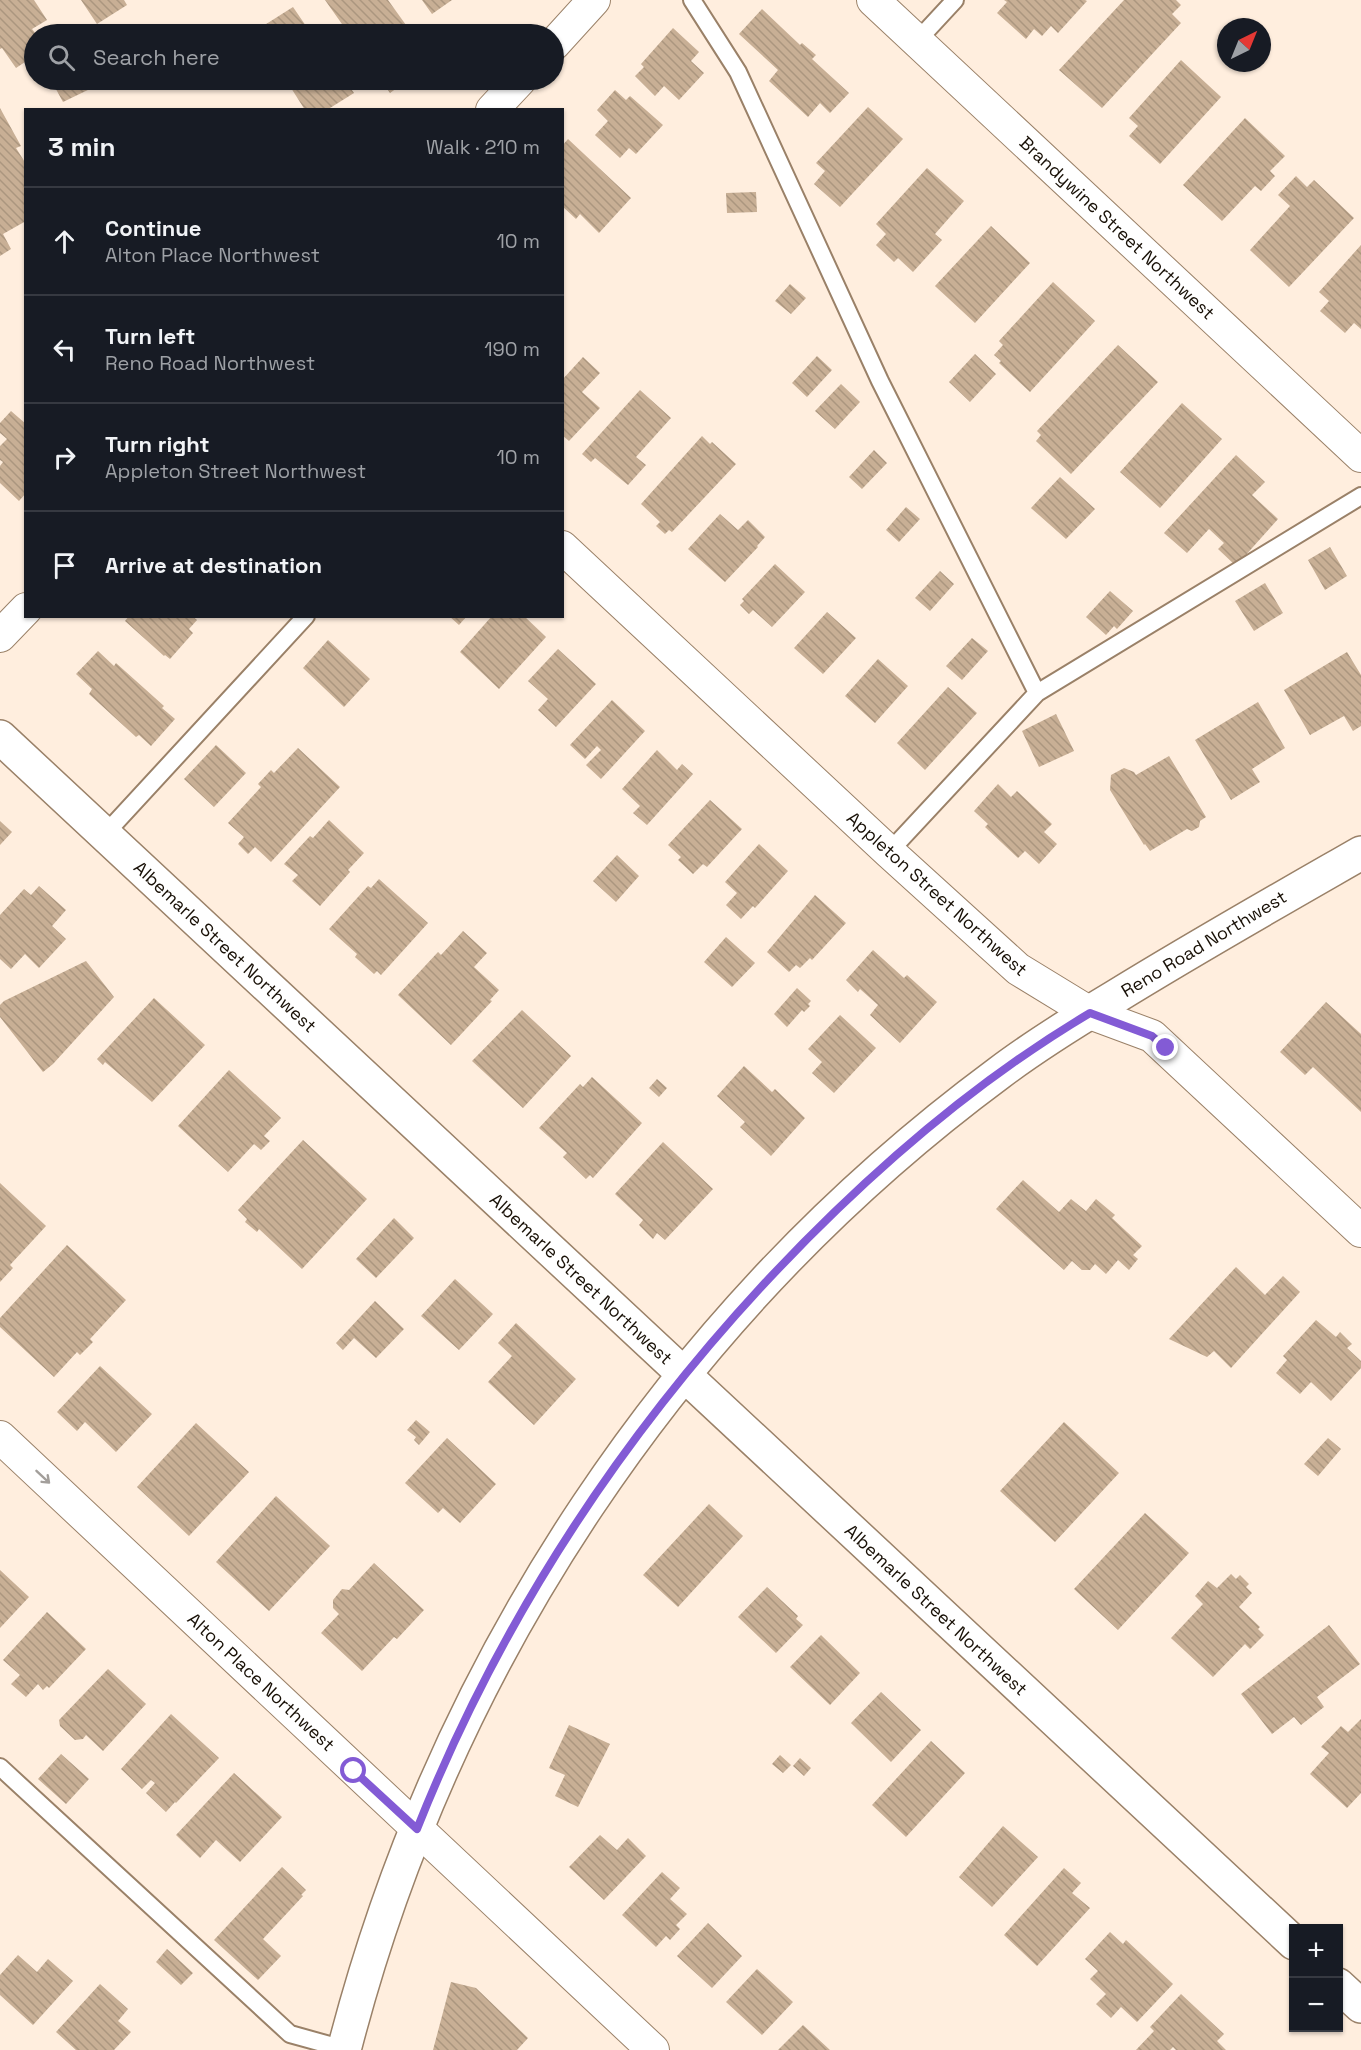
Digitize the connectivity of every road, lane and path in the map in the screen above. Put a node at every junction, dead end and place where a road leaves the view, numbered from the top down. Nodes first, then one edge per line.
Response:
1 (594, 0) edge
2 (692, 0) edge
3 (873, 0) edge
4 (955, 0) edge
5 (564, 33) edge
6 (917, 41) junction
7 (511, 90) edge
8 (494, 108) edge
9 (1361, 456) edge
10 (1361, 496) edge
11 (564, 549) edge
12 (24, 611) edge
13 (304, 618) edge
14 (0, 636) edge
15 (1037, 693) junction
16 (0, 736) edge
17 (105, 834) junction
18 (889, 852) junction
19 (1361, 853) edge
20 (1090, 1013) junction
21 (1361, 1231) edge
22 (684, 1375) junction
23 (0, 1437) edge
24 (0, 1767) edge
25 (417, 1829) junction
26 (1289, 1939) edge
27 (1343, 1990) edge
28 (1361, 2006) edge
29 (344, 2050) edge
30 (654, 2050) edge

1 - 5 street
2 - 15 lane
3 - 6 street, Brandywine Street Northwest
4 - 6 lane
6 - 9 street, Brandywine Street Northwest
7 - 8 street
10 - 15 lane
11 - 18 street, Appleton Street Northwest
12 - 14 street
13 - 17 lane
15 - 18 lane
16 - 17 street, Albemarle Street Northwest
17 - 22 street, Albemarle Street Northwest
18 - 20 street, Appleton Street Northwest
19 - 20 street, Reno Road Northwest
20 - 21 street, Appleton Street Northwest
20 - 22 street, Reno Road Northwest
22 - 25 street, Reno Road Northwest
22 - 26 street, Albemarle Street Northwest
23 -> 25 street, Alton Place Northwest
24 - 29 lane
25 - 29 street, Reno Road Northwest
25 - 30 street, Alton Place Northwest
27 - 28 street

